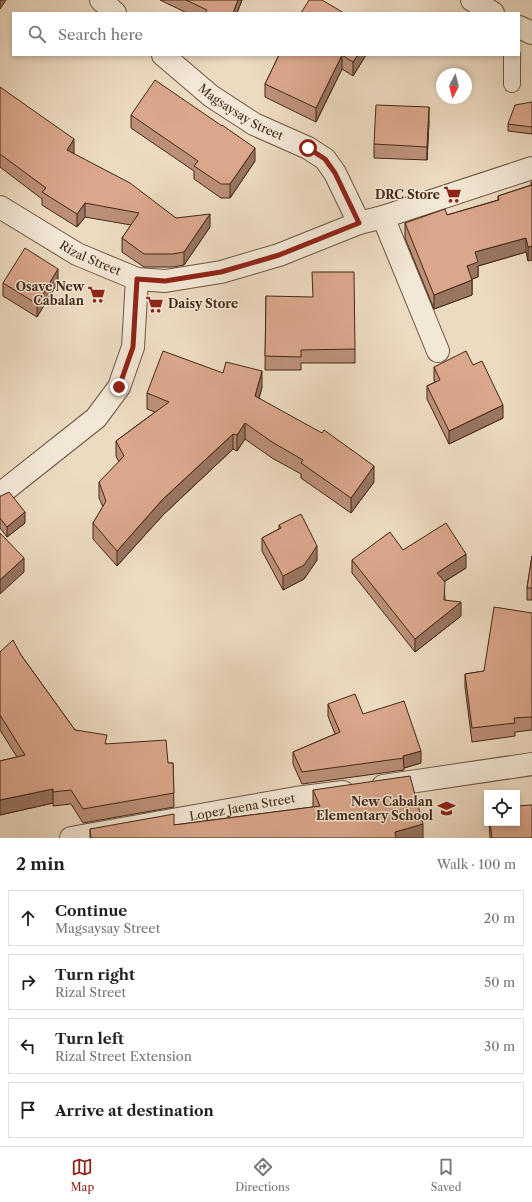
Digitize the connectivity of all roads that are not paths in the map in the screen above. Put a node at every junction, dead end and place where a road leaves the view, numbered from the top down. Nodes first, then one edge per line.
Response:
1 (101, 0) edge
2 (472, 0) edge
3 (114, 12) edge
4 (491, 12) edge
5 (520, 27) edge
6 (532, 32) edge
7 (163, 56) edge
8 (512, 56) edge
9 (512, 84) dead end
10 (532, 168) edge
11 (0, 207) edge
12 (383, 217) junction
13 (359, 223) junction
14 (137, 279) junction
15 (438, 352) dead end
16 (0, 494) edge
17 (532, 764) edge
18 (74, 838) edge

1 - 3 street
2 - 4 street
5 - 6 street
7 - 13 street, Magsaysay Street
8 - 9 lane
10 - 12 street, Rizal Street
11 - 14 street, Rizal Street
12 - 13 street, Rizal Street
12 - 15 street
13 - 14 street, Rizal Street
14 - 16 street
17 - 18 street, Lopez Jaena Street

